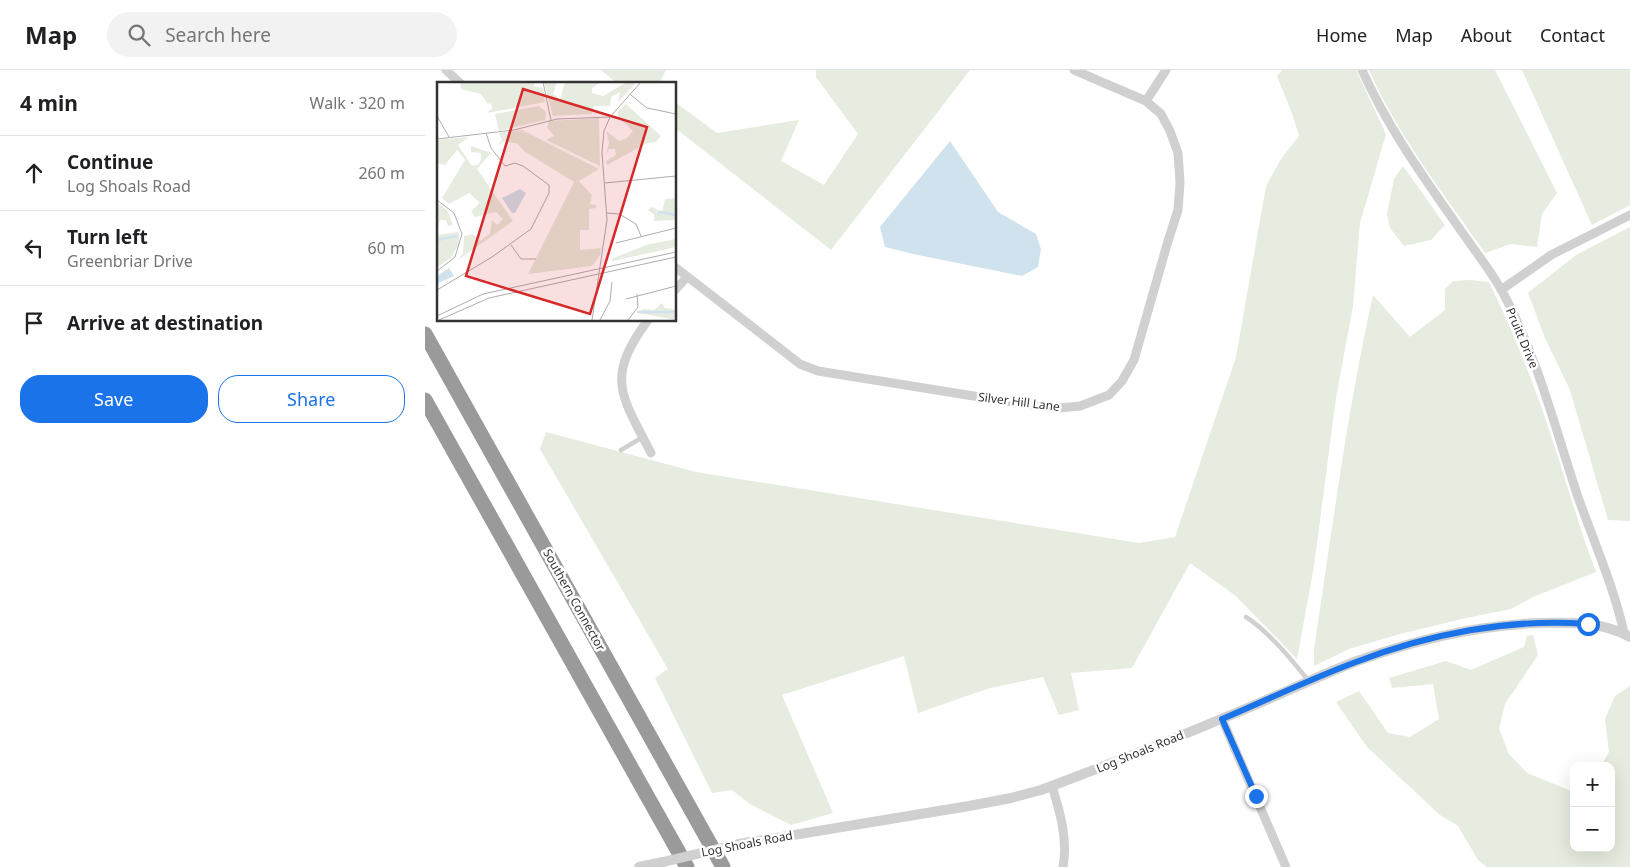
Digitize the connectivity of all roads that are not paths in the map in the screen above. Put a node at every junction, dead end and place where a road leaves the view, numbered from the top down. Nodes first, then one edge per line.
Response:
1 (446, 70) edge
2 (1074, 70) edge
3 (1166, 70) edge
4 (1362, 70) edge
5 (459, 82) edge
6 (1146, 101) junction
7 (1630, 216) edge
8 (676, 268) edge
9 (687, 277) junction
10 (676, 289) edge
11 (1501, 290) junction
12 (647, 321) edge
13 (425, 334) edge
14 (425, 400) edge
15 (643, 437) junction
16 (621, 450) dead end
17 (651, 453) dead end
18 (1246, 617) dead end
19 (1627, 635) edge
20 (1309, 681) junction
21 (1222, 719) junction
22 (1052, 786) junction
23 (639, 867) edge
24 (687, 867) edge
25 (723, 867) edge
26 (1063, 867) edge
27 (1286, 867) edge

1 - 5 street
2 - 6 street
3 - 6 street
4 - 11 street, Pruitt Drive
6 - 9 street, Silver Hill Lane
7 - 11 street
8 - 9 street, Silver Hill Lane
9 - 10 street
11 - 19 street, Pruitt Drive
12 - 15 street
13 - 25 highway, Southern Connector
14 - 24 highway
15 - 16 lane
15 - 17 street
18 - 20 lane
19 - 20 street, Log Shoals Road
20 - 21 street, Log Shoals Road
21 - 22 street, Log Shoals Road
21 - 27 street
22 - 23 street, Log Shoals Road, bridge
22 - 26 street

